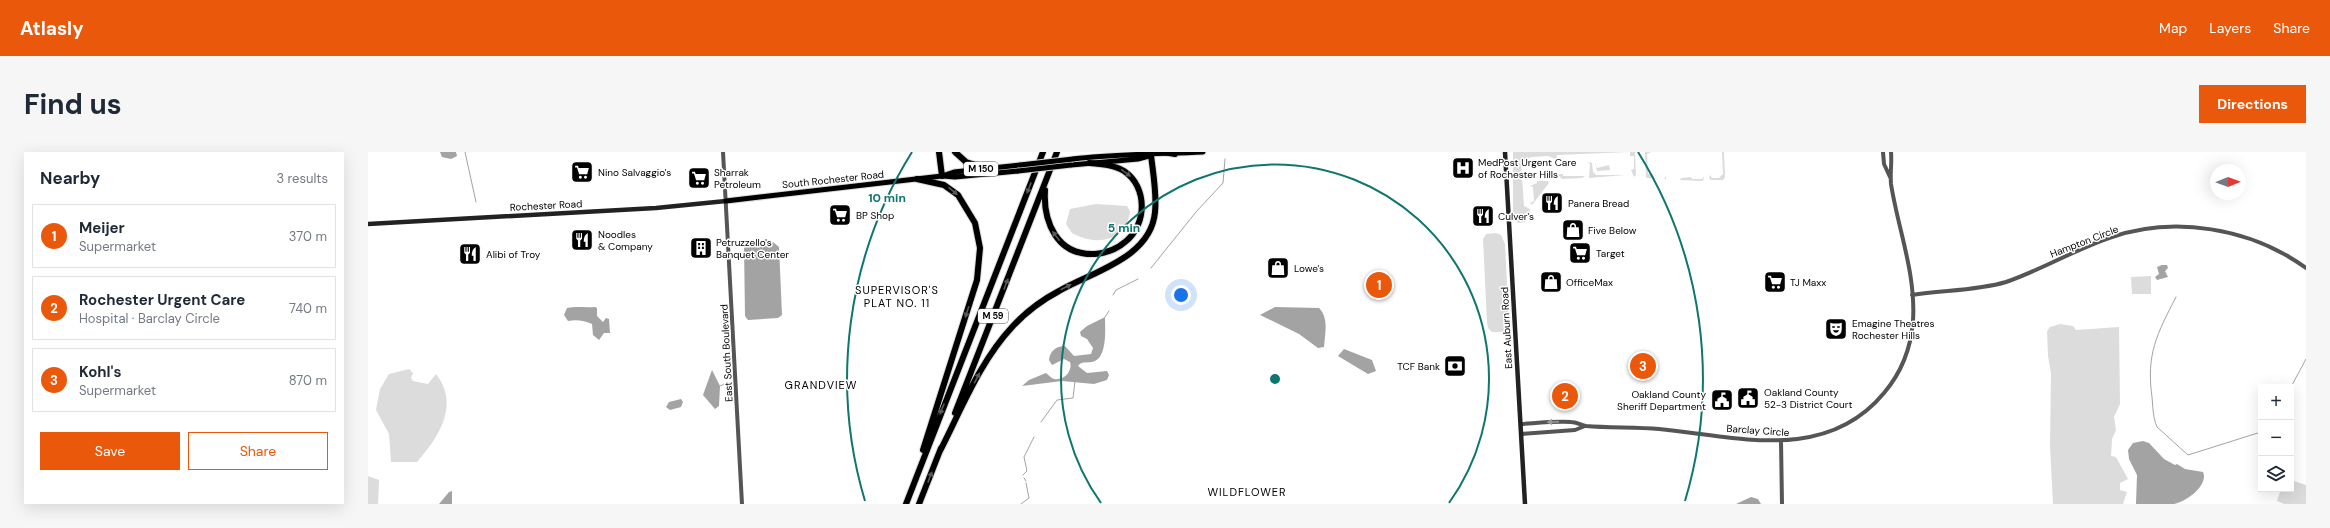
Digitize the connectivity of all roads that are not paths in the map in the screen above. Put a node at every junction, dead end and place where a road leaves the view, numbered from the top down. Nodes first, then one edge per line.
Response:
1 (723, 152) edge
2 (939, 152) edge
3 (955, 152) edge
4 (1043, 152) edge
5 (1057, 152) edge
6 (1163, 152) edge
7 (1203, 152) edge
8 (1505, 152) edge
9 (1883, 152) edge
10 (1891, 152) edge
11 (1175, 154) junction
12 (1151, 155) junction
13 (1089, 163) junction
14 (985, 168) junction
15 (942, 176) junction
16 (917, 179) junction
17 (1890, 179) junction
18 (1045, 182) junction
19 (726, 201) junction
20 (368, 224) edge
21 (2306, 268) edge
22 (1912, 295) junction
23 (1520, 424) junction
24 (1585, 426) junction
25 (1521, 434) junction
26 (1781, 441) junction
27 (940, 451) junction
28 (906, 502) edge
29 (742, 504) edge
30 (920, 504) edge
31 (1525, 504) edge
32 (1782, 504) edge

1 - 19 street, East South Boulevard
2 - 15 highway
3 - 14 highway
4 -> 28 highway, M 59
5 - 18 highway, M 59
6 - 11 highway
7 - 11 main road, South Rochester Road / M 150
8 - 23 main road, East Auburn Road
9 - 17 street, Barclay Circle
10 - 17 street, Barclay Circle
11 - 12 main road, South Rochester Road / M 150
12 - 13 main road, South Rochester Road / M 150
12 - 14 main road, South Rochester Road / M 150, bridge
27 -> 12 highway
13 - 15 main road, South Rochester Road / M 150, bridge
13 -> 18 highway
14 - 15 main road, South Rochester Road / M 150
15 - 16 main road, South Rochester Road
16 - 19 main road, South Rochester Road
16 -> 28 highway
17 - 22 street, Barclay Circle
27 -> 18 highway, M 59
19 - 20 main road, Rochester Road
19 - 29 street, East South Boulevard
21 - 22 street, Hampton Circle
22 - 26 street, Barclay Circle
24 -> 23 street, Barclay Circle
23 - 25 main road, East Auburn Road
24 - 25 street, Barclay Circle
24 - 26 street, Barclay Circle
25 - 31 main road, East Auburn Road
26 - 32 street
30 -> 27 highway, M 59

